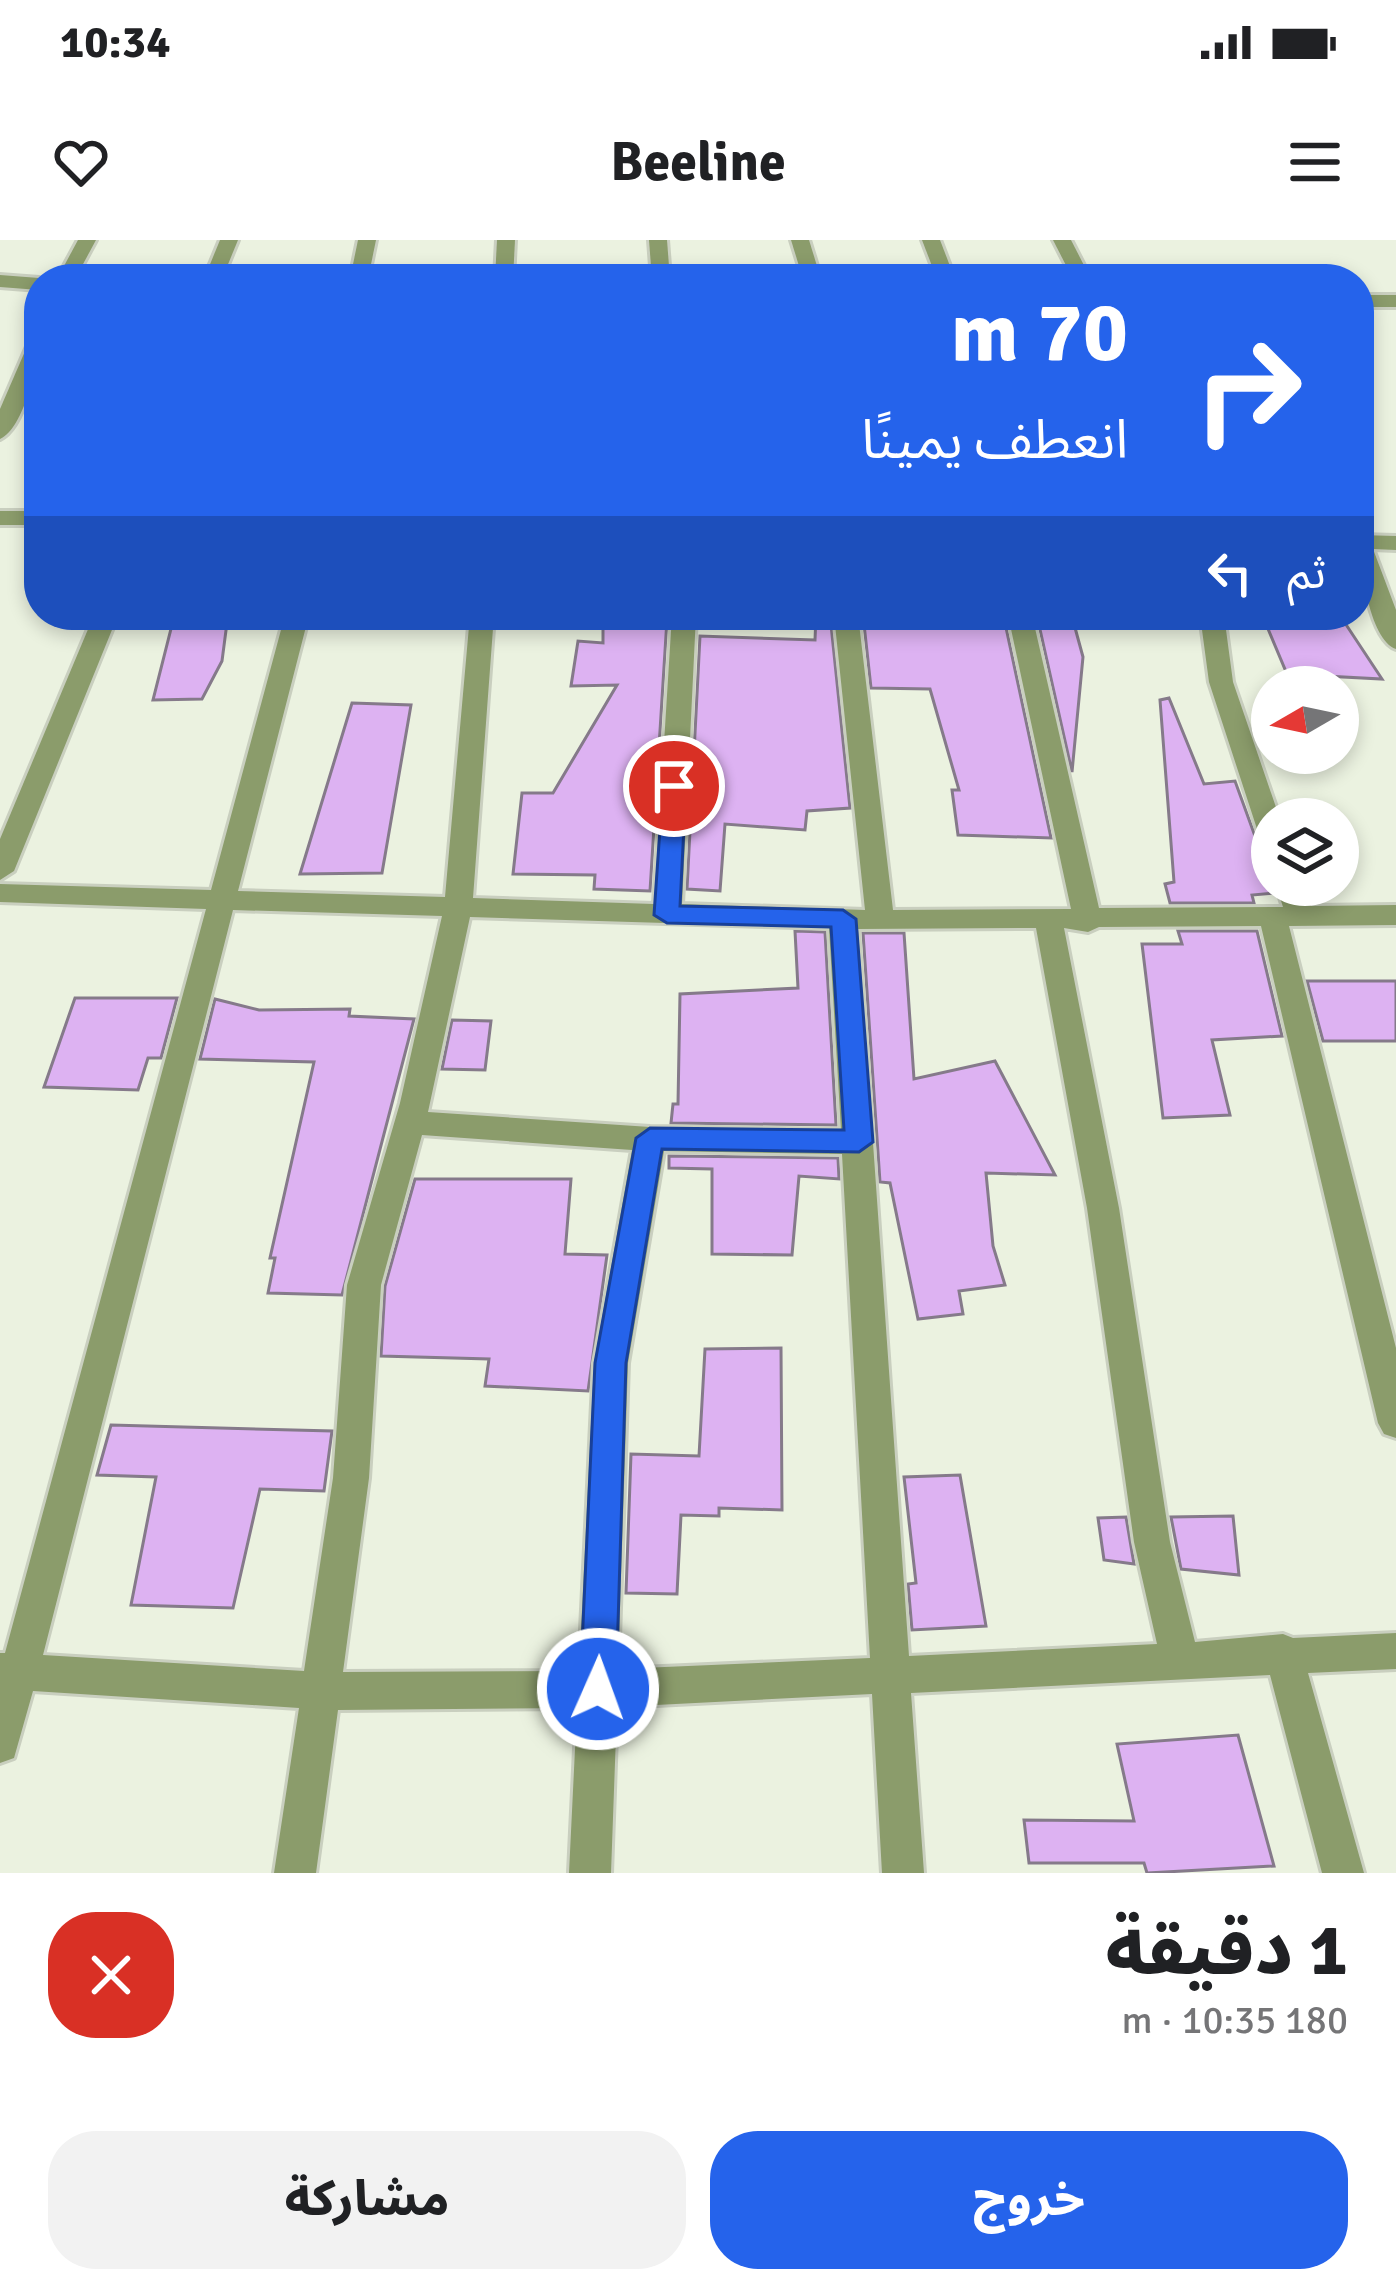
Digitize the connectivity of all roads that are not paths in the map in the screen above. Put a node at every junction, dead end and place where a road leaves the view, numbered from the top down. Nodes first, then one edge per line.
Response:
1 (24, 377) edge
2 (0, 433) edge
3 (1374, 583) edge
4 (100, 630) edge
5 (293, 630) edge
6 (481, 630) edge
7 (683, 630) edge
8 (846, 630) edge
9 (1023, 630) edge
10 (1213, 630) edge
11 (1396, 642) edge
12 (1259, 798) edge
13 (0, 872) edge
14 (0, 893) edge
15 (220, 900) junction
16 (1288, 906) edge
17 (458, 907) junction
18 (667, 915) junction
19 (1396, 915) edge
20 (1287, 918) junction
21 (843, 919) junction
22 (879, 920) junction
23 (1049, 921) junction
24 (1088, 922) junction
25 (409, 1122) junction
26 (650, 1138) junction
27 (859, 1142) junction
28 (1396, 1423) edge
29 (1396, 1651) edge
30 (1283, 1652) junction
31 (1180, 1662) junction
32 (12, 1671) edge
33 (891, 1674) junction
34 (598, 1689) junction
35 (324, 1691) junction
36 (0, 1744) edge
37 (295, 1873) edge
38 (590, 1873) edge
39 (903, 1873) edge
40 (1343, 1873) edge

1 - 2 street
3 - 11 street
4 - 13 street
5 - 15 street
6 - 17 street
7 - 18 street
8 - 22 street
9 - 24 street
10 - 12 street
14 - 15 street
15 - 17 street
15 - 32 street
16 - 20 street
17 - 18 street
17 - 25 street
18 - 21 street
19 - 20 street
20 - 24 street
20 - 28 street
21 - 22 street
21 - 27 street
22 - 23 street
23 - 24 street
23 - 31 street
25 - 26 street
25 - 35 street
26 - 27 street
26 - 34 street
27 - 33 street
29 - 30 street
30 - 31 street
30 - 40 street
31 - 33 street
32 - 35 street
32 - 36 street
33 - 34 street
33 - 39 street
34 - 35 street
34 - 38 street
35 - 37 street

